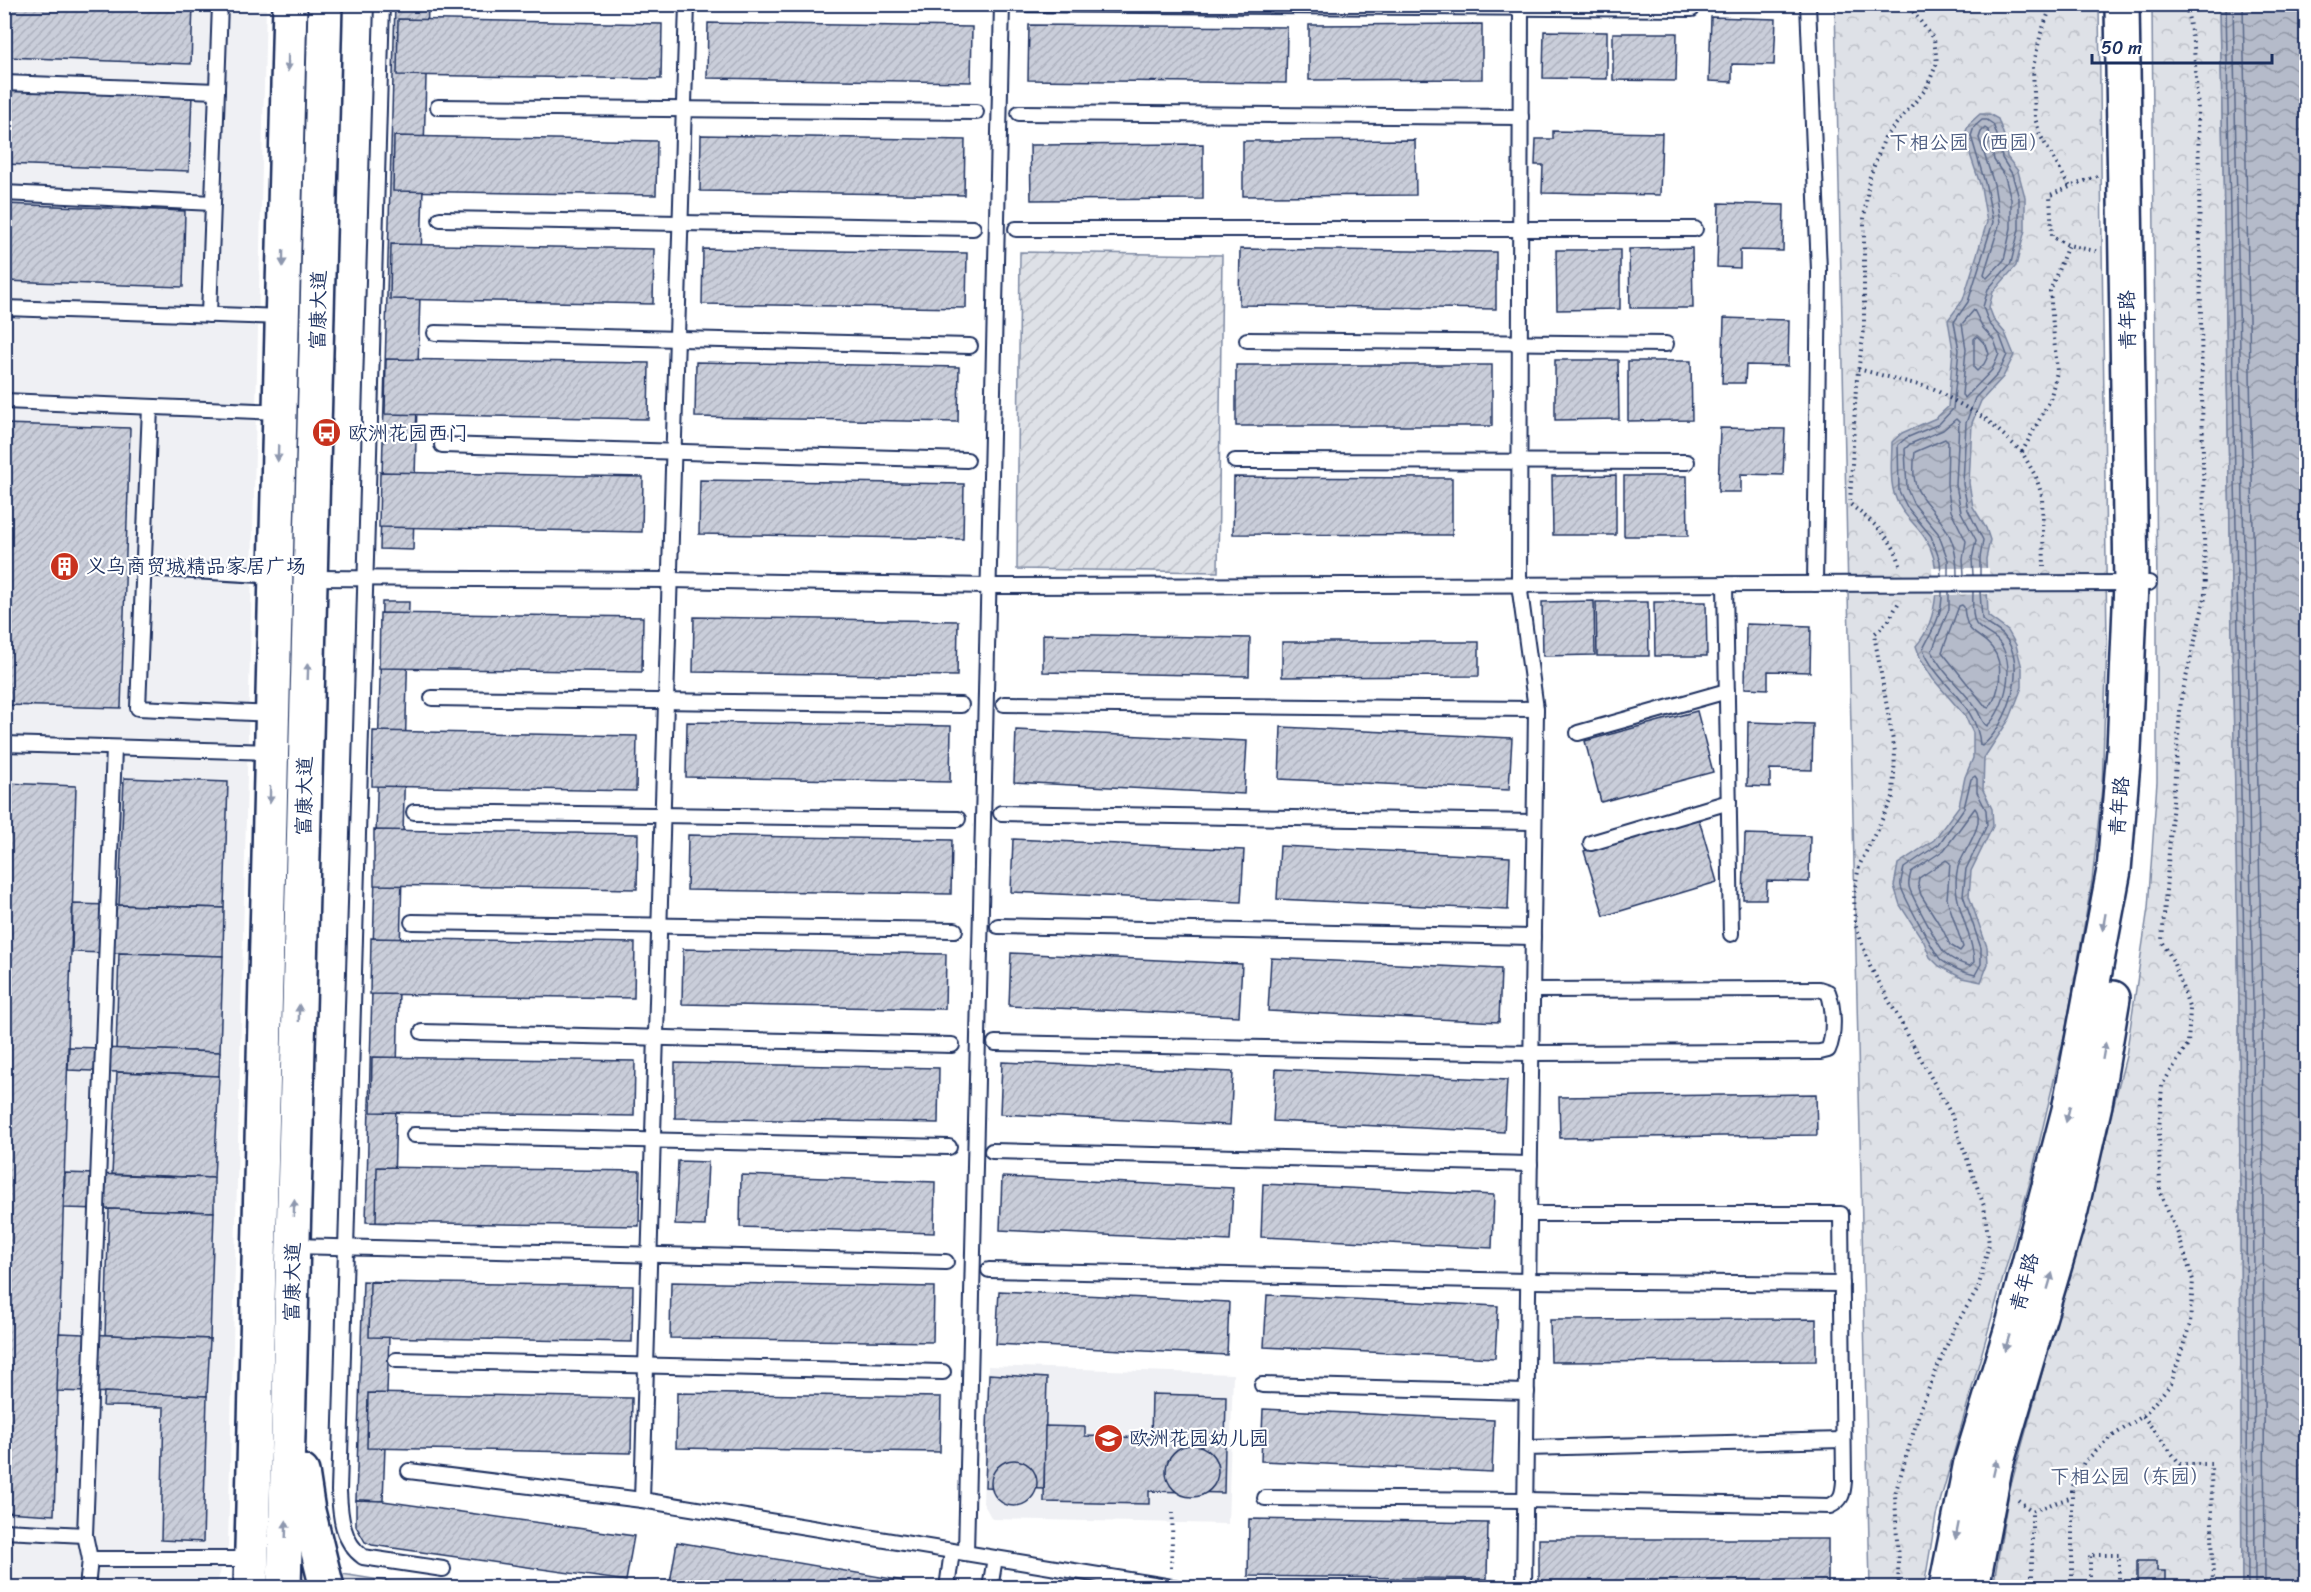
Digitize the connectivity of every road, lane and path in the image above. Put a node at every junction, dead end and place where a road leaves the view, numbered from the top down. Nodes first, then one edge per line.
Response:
1 (220, 4) edge
2 (290, 4) edge
3 (325, 4) edge
4 (382, 4) edge
5 (687, 4) edge
6 (997, 4) edge
7 (1808, 4) edge
8 (1907, 4) edge
9 (2052, 4) edge
10 (2122, 4) edge
11 (2138, 4) edge
12 (2186, 4) edge
13 (1002, 5) edge
14 (1521, 6) edge
15 (1692, 9) dead end
16 (4, 83) edge
17 (217, 91) junction
18 (438, 107) dead end
19 (684, 109) junction
20 (976, 112) dead end
21 (1019, 112) dead end
22 (1521, 117) junction
23 (2098, 175) dead end
24 (2070, 187) junction
25 (4, 193) edge
26 (213, 202) junction
27 (440, 219) dead end
28 (681, 223) junction
29 (973, 228) dead end
30 (1016, 229) dead end
31 (1695, 229) dead end
32 (1521, 231) junction
33 (2068, 244) junction
34 (2108, 255) dead end
35 (4, 308) edge
36 (209, 315) junction
37 (282, 317) junction
38 (435, 333) dead end
39 (677, 340) junction
40 (1247, 340) dead end
41 (1520, 343) junction
42 (1666, 344) dead end
43 (970, 346) dead end
44 (1858, 369) junction
45 (4, 401) edge
46 (150, 406) junction
47 (279, 412) junction
48 (315, 412) junction
49 (442, 444) dead end
50 (674, 451) junction
51 (2022, 452) junction
52 (967, 460) dead end
53 (1235, 460) dead end
54 (1520, 461) junction
55 (1687, 462) dead end
56 (143, 568) junction
57 (293, 577) junction
58 (365, 578) junction
59 (670, 580) junction
60 (1902, 583) junction
61 (2045, 583) junction
62 (2140, 583) junction
63 (1519, 584) junction
64 (1725, 584) junction
65 (1815, 584) junction
66 (988, 586) junction
67 (1727, 691) junction
68 (432, 698) dead end
69 (666, 701) junction
70 (1004, 704) dead end
71 (961, 705) dead end
72 (1536, 709) junction
73 (271, 714) junction
74 (306, 716) junction
75 (1578, 733) dead end
76 (4, 744) edge
77 (114, 748) junction
78 (271, 752) junction
79 (1729, 802) junction
80 (414, 812) dead end
81 (1001, 813) dead end
82 (663, 814) junction
83 (958, 819) dead end
84 (1534, 822) junction
85 (1591, 843) dead end
86 (412, 922) dead end
87 (659, 926) junction
88 (998, 926) dead end
89 (955, 930) dead end
90 (1731, 934) dead end
91 (1533, 937) junction
92 (1532, 990) junction
93 (422, 1032) dead end
94 (656, 1038) junction
95 (995, 1043) dead end
96 (952, 1045) dead end
97 (1531, 1053) junction
98 (414, 1135) dead end
99 (653, 1141) junction
100 (949, 1147) dead end
101 (992, 1151) dead end
102 (1530, 1164) junction
103 (1529, 1214) junction
104 (293, 1246) junction
105 (346, 1247) junction
106 (649, 1255) junction
107 (946, 1262) dead end
108 (989, 1270) dead end
109 (1528, 1281) junction
110 (1842, 1284) junction
111 (396, 1360) dead end
112 (646, 1366) junction
113 (943, 1372) dead end
114 (1262, 1385) dead end
115 (1527, 1392) junction
116 (290, 1398) junction
117 (2143, 1416) junction
118 (1843, 1440) junction
119 (1526, 1448) junction
120 (409, 1471) dead end
121 (1265, 1497) dead end
122 (2072, 1497) junction
123 (642, 1500) junction
124 (1526, 1500) junction
125 (1173, 1509) dead end
126 (4, 1531) edge
127 (85, 1535) junction
128 (959, 1552) junction
129 (995, 1558) junction
130 (90, 1559) junction
131 (443, 1569) dead end
132 (240, 1578) edge
133 (2172, 1584) dead end
134 (2032, 1585) edge
135 (2072, 1585) edge
136 (2090, 1585) edge
137 (2213, 1586) edge
138 (87, 1587) edge
139 (284, 1587) edge
140 (327, 1587) edge
141 (947, 1587) edge
142 (990, 1587) edge
143 (1174, 1587) edge
144 (1524, 1587) edge
145 (1899, 1587) edge
146 (1946, 1587) edge
147 (1972, 1587) edge
148 (2119, 1587) edge

1 - 17 lane
2 -> 37 street, 富康大道
3 - 48 street, 富康大道
4 - 58 lane
5 - 19 lane
6 - 13 lane
7 - 65 lane
8 - 44 path
9 - 24 path
10 - 62 street, 青年路
11 - 62 street, 青年路
12 - 117 path
13 - 14 lane
13 - 66 lane
14 - 15 lane
14 - 22 lane
16 - 17 lane
17 - 26 lane
18 - 19 lane
19 - 20 lane
19 - 28 lane
21 - 22 lane
22 - 32 lane
23 - 24 path
24 - 33 path
25 - 26 lane
26 - 36 lane
27 - 28 lane
28 - 29 lane
28 - 39 lane
30 - 32 lane
31 - 32 lane
32 - 41 lane
33 - 34 path
33 - 51 path
35 - 36 lane
36 - 37 lane
37 - 47 street, 富康大道
38 - 39 lane
39 - 43 lane
39 - 50 lane
40 - 41 lane
41 - 42 lane
41 - 54 lane
44 - 51 path
44 - 60 path
45 - 46 lane
46 - 47 lane
46 - 56 lane
47 - 48 lane
47 -> 57 street, 富康大道
48 - 57 street, 富康大道
49 - 50 lane
50 - 52 lane
50 - 59 lane
51 - 61 path
53 - 54 lane
54 - 55 lane
54 - 63 lane
56 - 57 lane
56 - 73 lane
57 - 58 lane
57 - 73 street, 富康大道
74 -> 57 street, 富康大道
58 - 59 lane
58 - 105 lane
59 - 66 lane
59 - 69 lane
60 - 61 lane
60 - 65 lane
60 - 145 path
61 - 62 lane
62 -> 146 street, 青年路
147 -> 62 street, 青年路
63 - 64 lane
63 - 66 lane
63 - 72 lane
64 - 65 lane
64 - 67 lane
66 - 128 lane
67 - 75 lane
67 - 79 lane
68 - 69 lane
69 - 71 lane
69 - 82 lane
70 - 72 lane
72 - 84 lane
73 - 74 lane
73 - 78 street, 富康大道
104 -> 74 street, 富康大道
76 - 77 lane
77 - 78 lane
77 - 127 lane
78 -> 132 street, 富康大道
79 - 85 lane
79 - 90 lane
80 - 82 lane
81 - 84 lane
82 - 83 lane
82 - 87 lane
84 - 91 lane
86 - 87 lane
87 - 89 lane
87 - 94 lane
88 - 91 lane
91 - 92 lane
92 - 97 lane
92 - 97 lane
93 - 94 lane
94 - 96 lane
94 - 99 lane
95 - 97 lane
97 - 102 lane
98 - 99 lane
99 - 100 lane
99 - 106 lane
101 - 102 lane
102 - 103 lane
103 - 109 lane
103 - 110 lane
104 - 105 lane
104 - 116 street, 富康大道
105 - 106 lane
105 - 131 lane
106 - 107 lane
106 - 112 lane
108 - 109 lane
109 - 110 lane
109 - 115 lane
110 - 118 lane
111 - 112 lane
112 - 113 lane
112 - 123 lane
114 - 115 lane
115 - 119 lane
139 -> 116 street, 富康大道
116 - 140 street
117 - 122 path
117 - 137 path
118 - 119 lane
118 - 124 lane
119 - 124 lane
120 - 123 lane
121 - 124 lane
122 - 134 path
122 - 135 path
123 - 128 lane
124 - 144 lane
125 - 143 path
126 - 127 lane
127 - 130 lane
128 - 129 lane
128 - 141 lane
129 - 142 lane
129 - 143 lane
130 - 132 lane
130 - 138 lane
133 - 137 path
134 - 135 path
135 - 136 path
136 - 148 path

